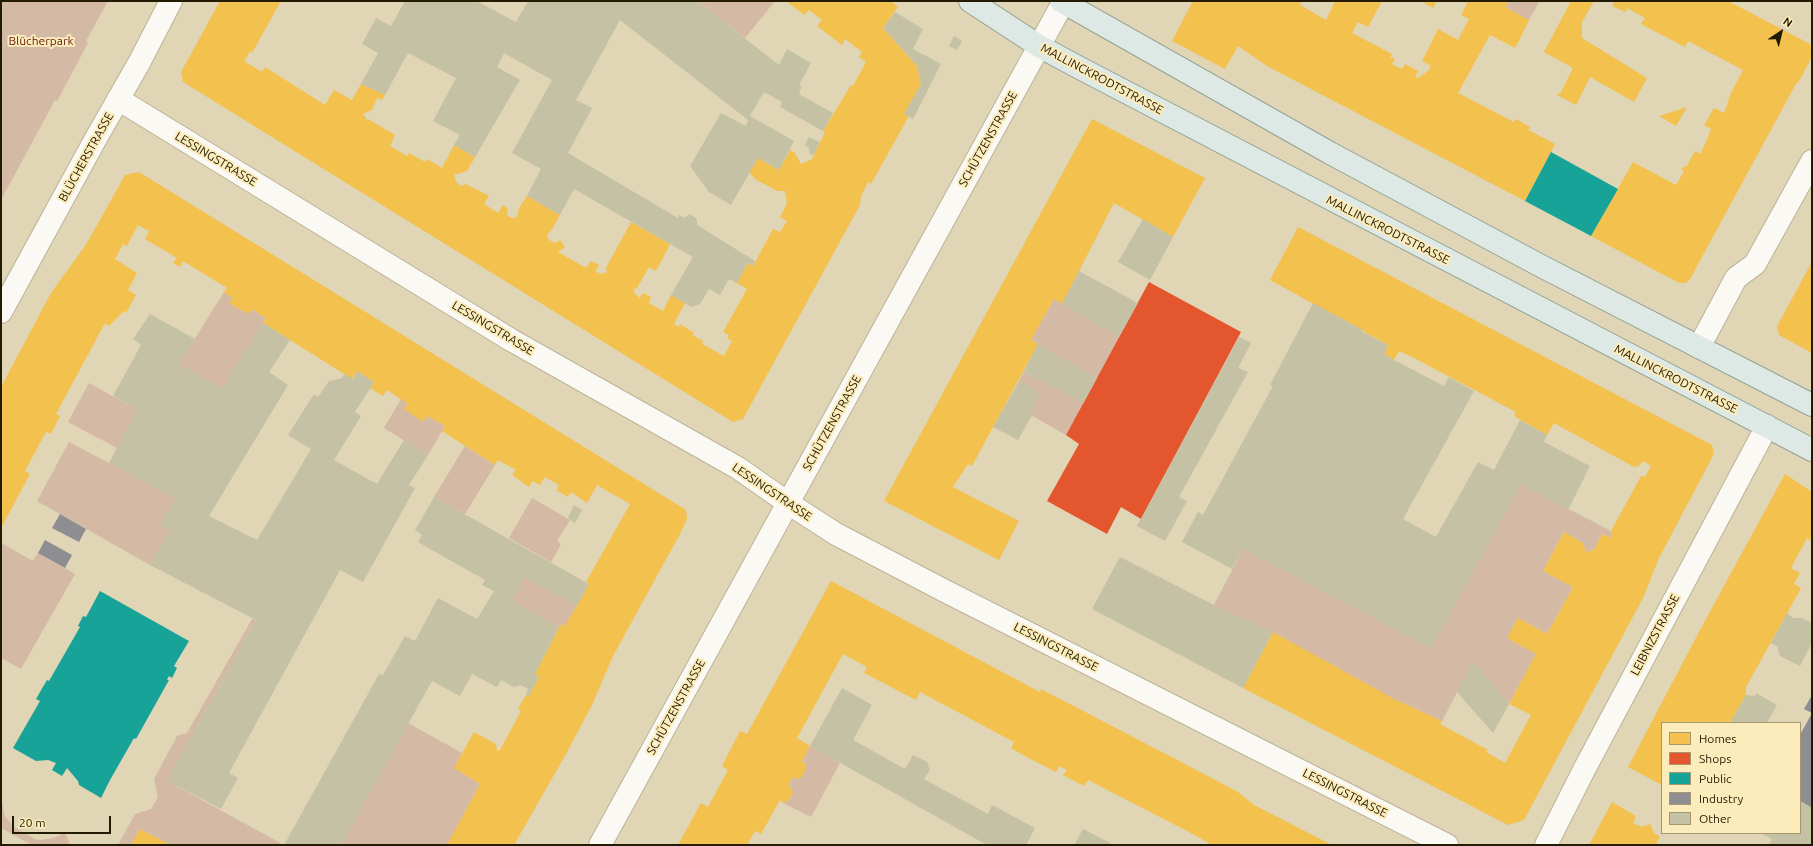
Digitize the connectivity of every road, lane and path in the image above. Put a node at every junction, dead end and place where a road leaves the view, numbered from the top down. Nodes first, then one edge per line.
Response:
1 (172, 1) edge
2 (970, 1) edge
3 (1063, 2) edge
4 (1039, 46) junction
5 (118, 99) junction
6 (1812, 161) edge
7 (1, 312) edge
8 (1699, 347) junction
9 (1812, 405) edge
10 (1767, 426) junction
11 (1812, 450) edge
12 (788, 503) junction
13 (600, 845) edge
14 (1447, 845) edge
15 (1546, 845) edge

1 - 5 street, BLÜCHERSTRASSE
2 - 4 main road, MALLINCKRODTSTRASSE
3 - 4 street, SCHÜTZENSTRASSE
3 - 8 main road
4 - 10 main road, MALLINCKRODTSTRASSE
4 - 12 street, SCHÜTZENSTRASSE
5 - 7 street, BLÜCHERSTRASSE
5 - 12 street, LESSINGSTRASSE
6 - 8 street
8 - 9 main road
10 - 11 main road, MALLINCKRODTSTRASSE
10 - 15 street, LEIBNIZSTRASSE
12 - 13 street, SCHÜTZENSTRASSE
12 - 14 street, LESSINGSTRASSE

